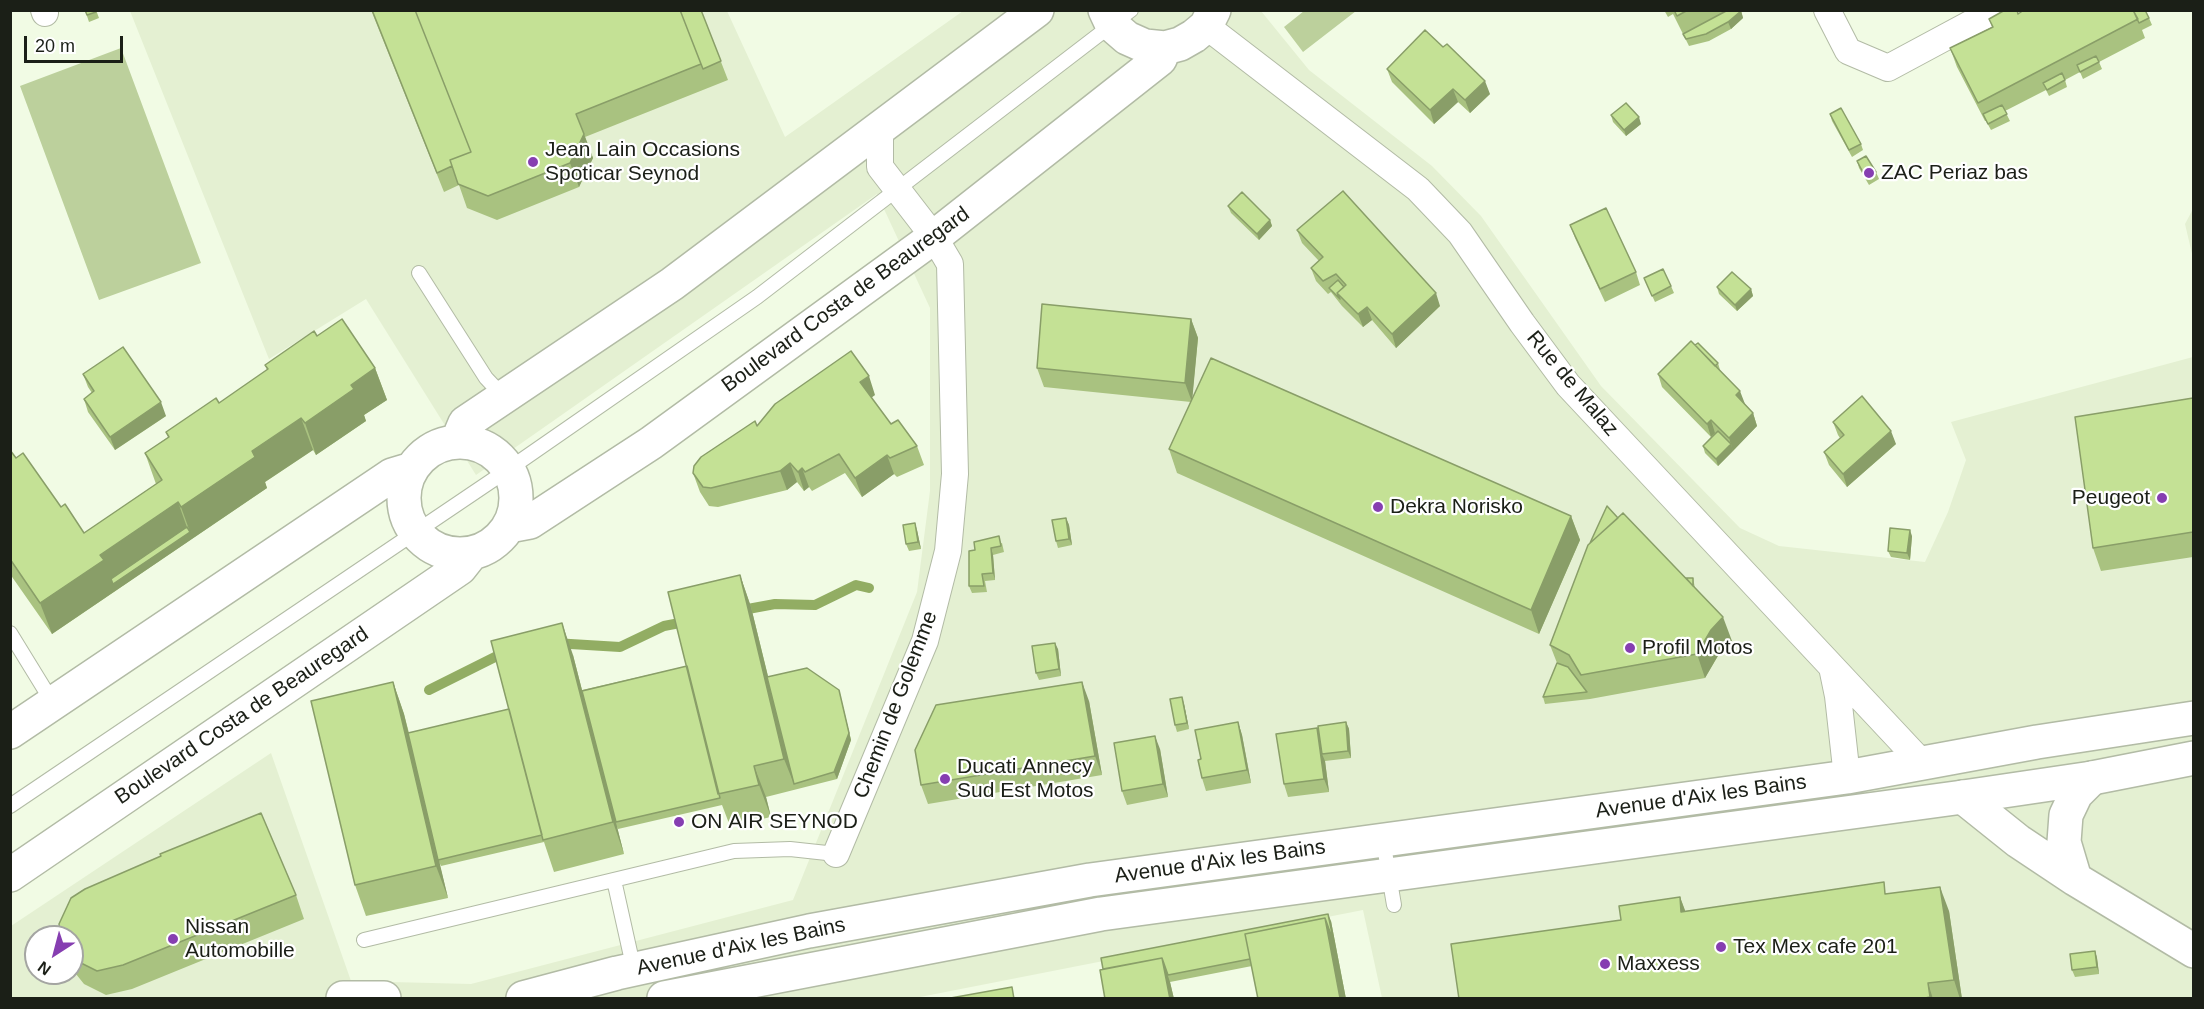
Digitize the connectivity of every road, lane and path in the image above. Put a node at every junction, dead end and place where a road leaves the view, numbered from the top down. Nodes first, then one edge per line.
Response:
1 (1036, 10) edge
2 (1827, 10) edge
3 (1996, 10) edge
4 (1116, 15) edge
5 (1210, 18) edge
6 (1165, 48) junction
7 (880, 129) junction
8 (898, 189) junction
9 (934, 237) junction
10 (418, 273) dead end
11 (504, 397) junction
12 (457, 442) junction
13 (412, 469) junction
14 (509, 469) junction
15 (509, 526) junction
16 (415, 531) junction
17 (471, 554) junction
18 (10, 633) edge
19 (1832, 666) junction
20 (53, 703) junction
21 (2193, 718) edge
22 (10, 732) edge
23 (2193, 758) edge
24 (1923, 764) junction
25 (1847, 777) junction
26 (2092, 778) junction
27 (1963, 797) junction
28 (10, 806) edge
29 (1383, 840) junction
30 (837, 854) joint
31 (10, 875) edge
32 (2075, 879) junction
33 (614, 880) junction
34 (1391, 890) junction
35 (364, 940) dead end
36 (2193, 951) edge
37 (634, 970) junction
38 (735, 991) edge
39 (343, 999) edge
40 (384, 999) edge
41 (523, 999) edge
42 (664, 999) edge

1 - 7 street
2 - 3 street
4 - 6 street
4 - 8 lane
5 - 6 street, Boulevard Costa de Beauregard
5 - 19 street, Rue de Malaz
6 - 9 street, Boulevard Costa de Beauregard
7 - 8 street, Chemin de Golemme
7 - 11 street
8 - 9 street, Chemin de Golemme
8 - 14 lane
9 - 15 street, Boulevard Costa de Beauregard
9 - 30 street, Chemin de Golemme
10 - 11 lane
11 - 12 street
12 - 13 street
12 - 14 street
13 - 16 street
13 - 20 street
14 - 15 street
14 - 16 lane
15 - 17 street, Boulevard Costa de Beauregard
16 - 17 street
16 - 28 lane
17 - 31 street, Boulevard Costa de Beauregard
18 - 20 lane
19 - 24 street, Rue de Malaz
19 - 25 street
20 - 22 street
21 - 24 street, Avenue d'Aix les Bains
23 - 26 street, Avenue d'Aix les Bains
24 - 25 street, Avenue d'Aix les Bains
24 - 27 street
25 - 29 street, Avenue d'Aix les Bains
26 - 27 street, Avenue d'Aix les Bains
26 - 32 street
27 - 32 street
27 - 34 street, Avenue d'Aix les Bains
29 - 34 lane
29 - 37 street, Avenue d'Aix les Bains
30 - 33 lane, Chemin de Golemme
32 - 36 street
33 - 35 lane, Chemin de Golemme
33 - 37 lane
34 - 38 street, Avenue d'Aix les Bains
37 - 41 street, Avenue d'Aix les Bains
38 - 42 street, Avenue d'Aix les Bains
39 - 40 street

